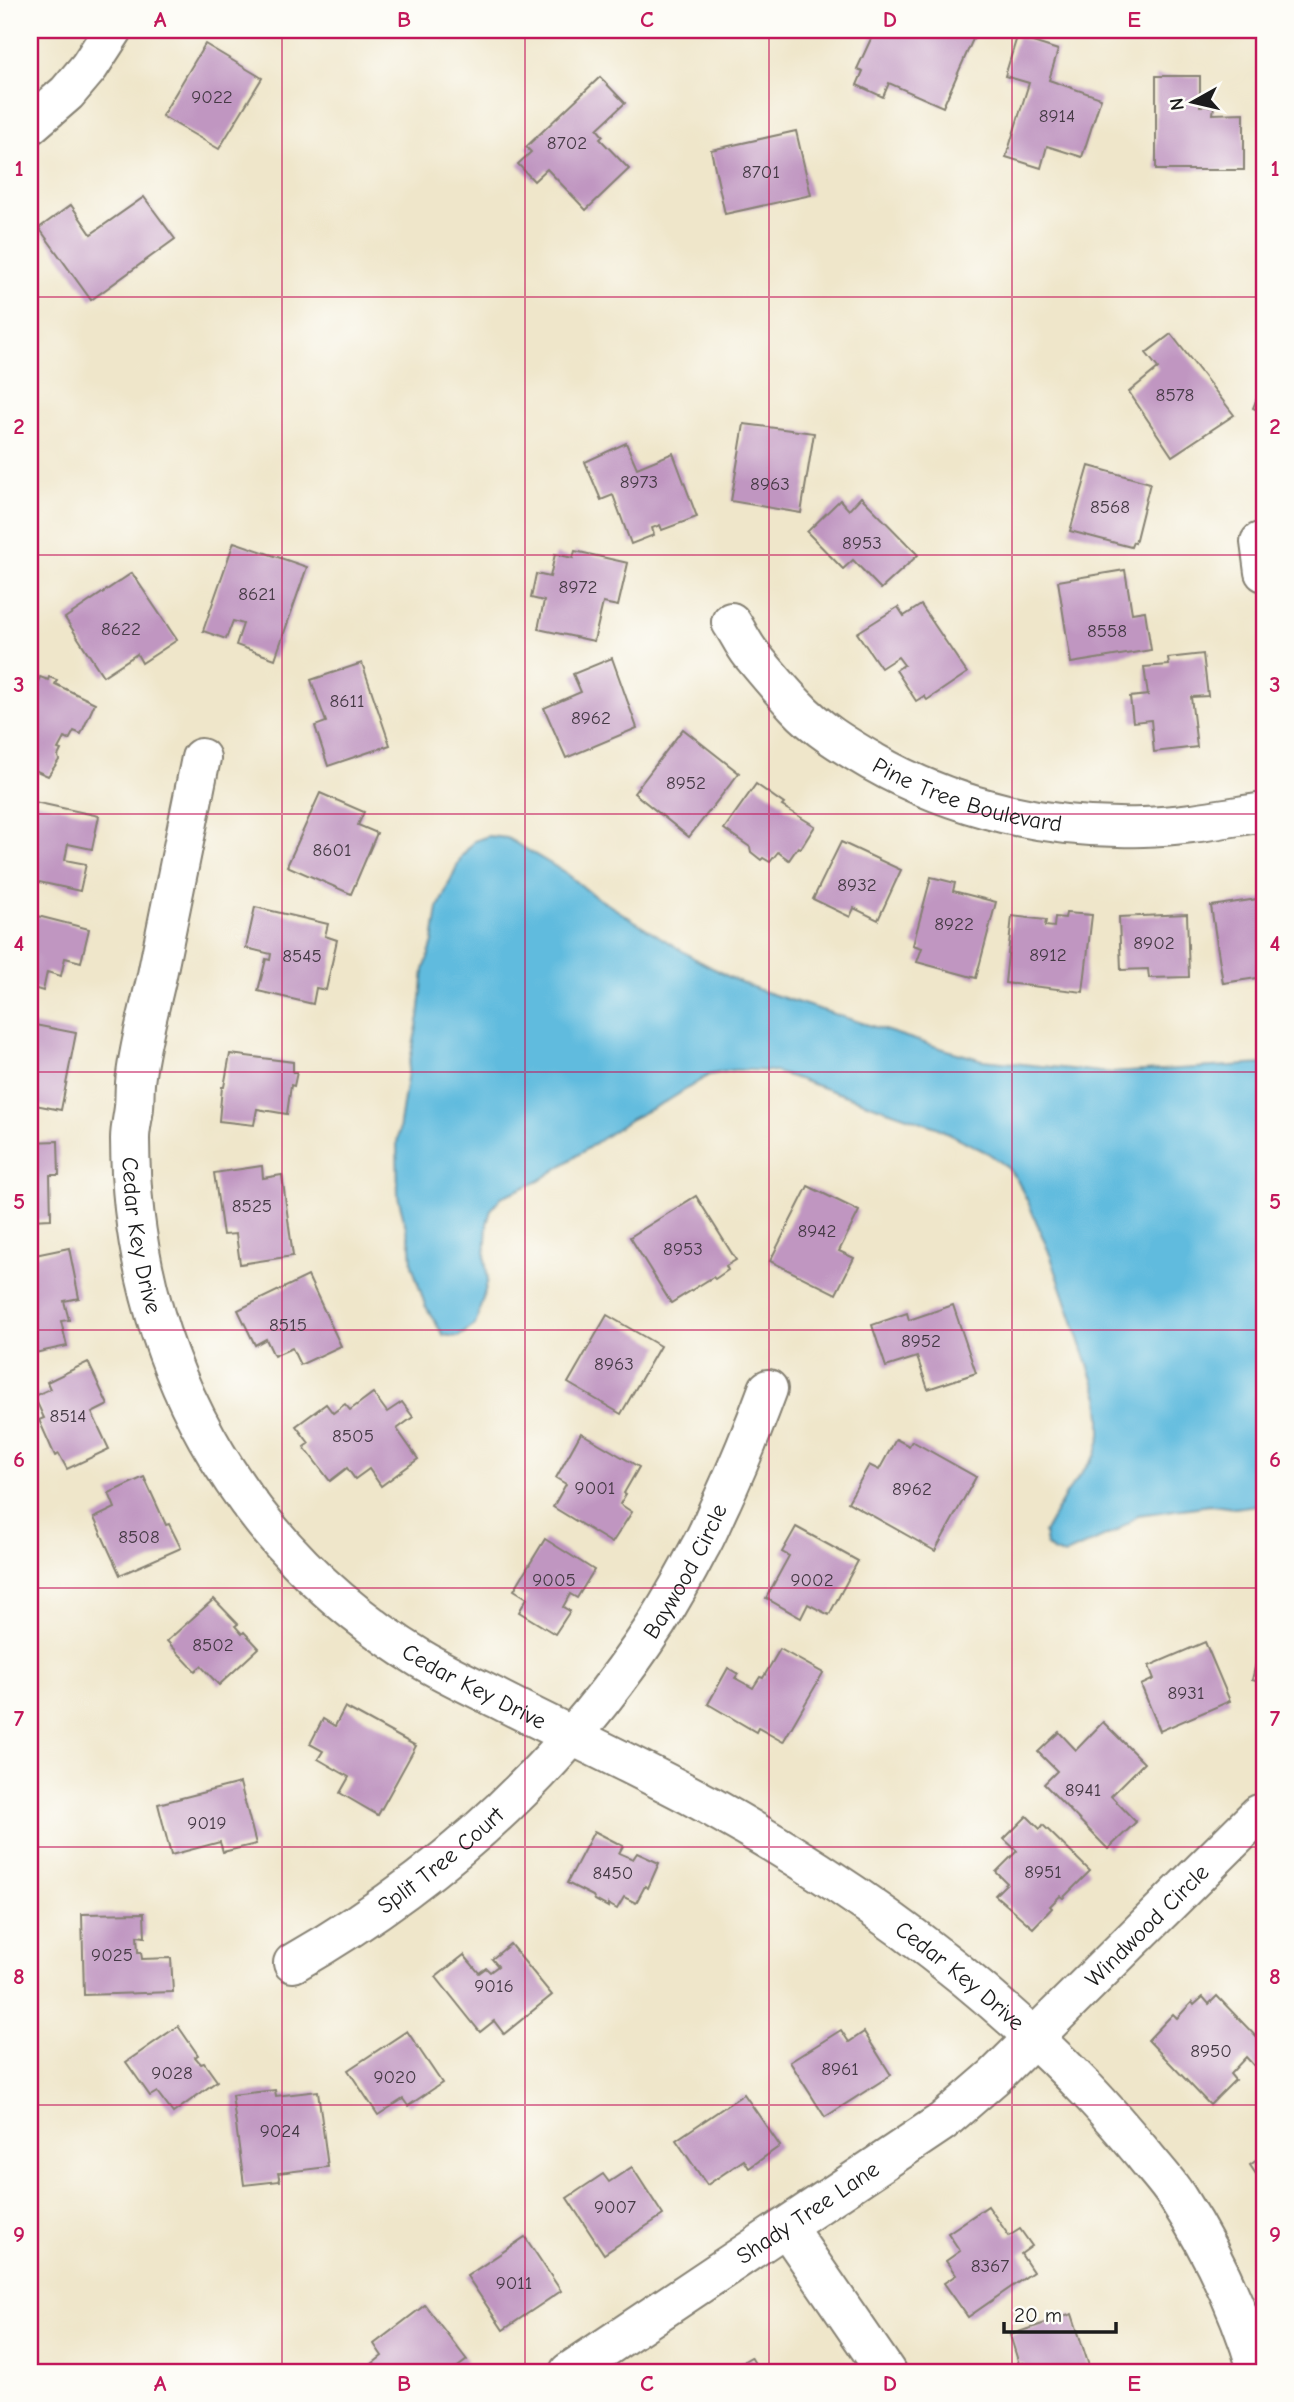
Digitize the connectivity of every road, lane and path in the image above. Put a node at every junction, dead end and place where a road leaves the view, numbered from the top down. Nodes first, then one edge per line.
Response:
1 (113, 30) edge
2 (30, 125) edge
3 (731, 622) dead end
4 (201, 758) dead end
5 (1264, 812) edge
6 (768, 1389) dead end
7 (572, 1736) junction
8 (1259, 1814) dead end
9 (293, 1963) dead end
10 (1035, 2037) junction
11 (788, 2228) junction
12 (569, 2372) edge
13 (886, 2372) edge
14 (1258, 2372) edge

1 - 2 street
3 - 5 street, Pine Tree Boulevard
4 - 7 street, Cedar Key Drive
6 - 7 street, Baywood Circle
7 - 9 street, Split Tree Court
7 - 10 street, Cedar Key Drive
8 - 10 street, Windwood Circle
10 - 11 street, Shady Tree Lane
10 - 14 street, Cedar Key Drive
11 - 12 street, Shady Tree Lane
11 - 13 street

